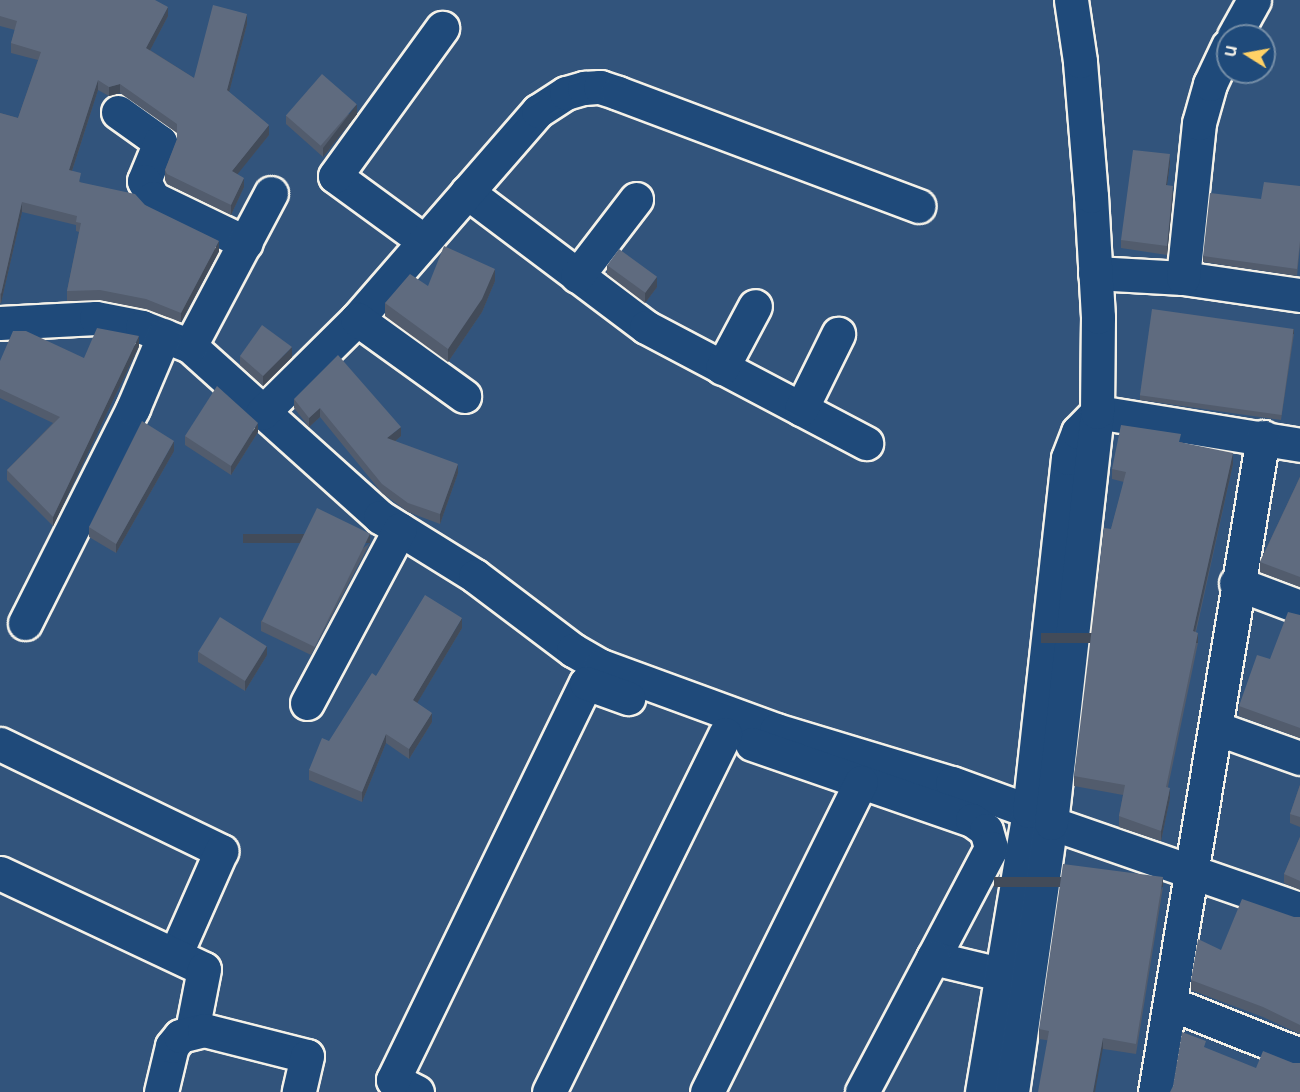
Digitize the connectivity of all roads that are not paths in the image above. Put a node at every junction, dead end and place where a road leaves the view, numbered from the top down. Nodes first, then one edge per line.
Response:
1 (1071, 0) edge
2 (1254, 0) edge
3 (1241, 24) edge
4 (442, 28) dead end
5 (1216, 71) edge
6 (118, 112) dead end
7 (467, 192) junction
8 (271, 193) dead end
9 (636, 199) dead end
10 (918, 206) dead end
11 (424, 241) junction
12 (246, 243) junction
13 (1095, 273) junction
14 (577, 276) junction
15 (1183, 278) junction
16 (1300, 295) edge
17 (755, 306) dead end
18 (357, 319) junction
19 (0, 323) edge
20 (838, 334) dead end
21 (177, 341) junction
22 (722, 368) junction
23 (464, 396) dead end
24 (801, 409) junction
25 (1097, 412) junction
26 (262, 413) junction
27 (1263, 437) junction
28 (866, 442) dead end
29 (1300, 446) edge
30 (400, 529) junction
31 (1236, 583) junction
32 (1300, 607) edge
33 (25, 623) dead end
34 (307, 703) dead end
35 (1216, 728) junction
36 (725, 734) junction
37 (0, 744) edge
38 (1300, 758) edge
39 (861, 782) junction
40 (1040, 817) junction
41 (1192, 870) junction
42 (0, 873) edge
43 (1300, 909) edge
44 (176, 953) junction
45 (933, 957) junction
46 (1000, 974) junction
47 (1172, 1004) junction
48 (192, 1031) junction
49 (891, 1034) junction
50 (1300, 1055) edge
51 (161, 1092) edge
52 (299, 1092) edge
53 (417, 1092) edge
54 (549, 1092) edge
55 (707, 1092) edge
56 (862, 1092) edge
57 (882, 1092) edge
58 (982, 1092) edge
59 (1012, 1092) edge
60 (1155, 1092) edge

1 - 13 street
2 - 3 street
4 - 11 street
5 - 15 street
6 - 12 street
7 - 10 street
7 - 11 street
7 - 14 street
8 - 12 street
9 - 14 street
11 - 18 street
12 - 21 street
13 - 15 street
13 - 25 street
14 - 22 street
15 - 16 street
17 - 22 street
18 - 23 street
18 - 26 street
19 - 21 street
20 - 24 street
21 - 26 street
21 - 33 street
22 - 24 street
24 - 28 street
25 - 27 street
25 - 40 street
26 - 30 street
27 - 29 street
27 - 31 street
30 - 34 street
30 - 40 street
31 - 32 street
31 - 35 street
35 - 38 street
35 - 41 street
36 - 39 street
36 - 53 street
36 - 54 street
37 - 44 street
39 - 45 street
39 - 55 street
40 - 41 street
40 - 46 street
40 - 59 street
41 - 43 street
41 - 47 street
42 - 44 street
44 - 48 street
45 - 46 street
45 - 49 street
46 - 58 street
47 - 50 street
47 - 60 street
48 - 51 street
48 - 52 street
49 - 56 street
49 - 57 street

